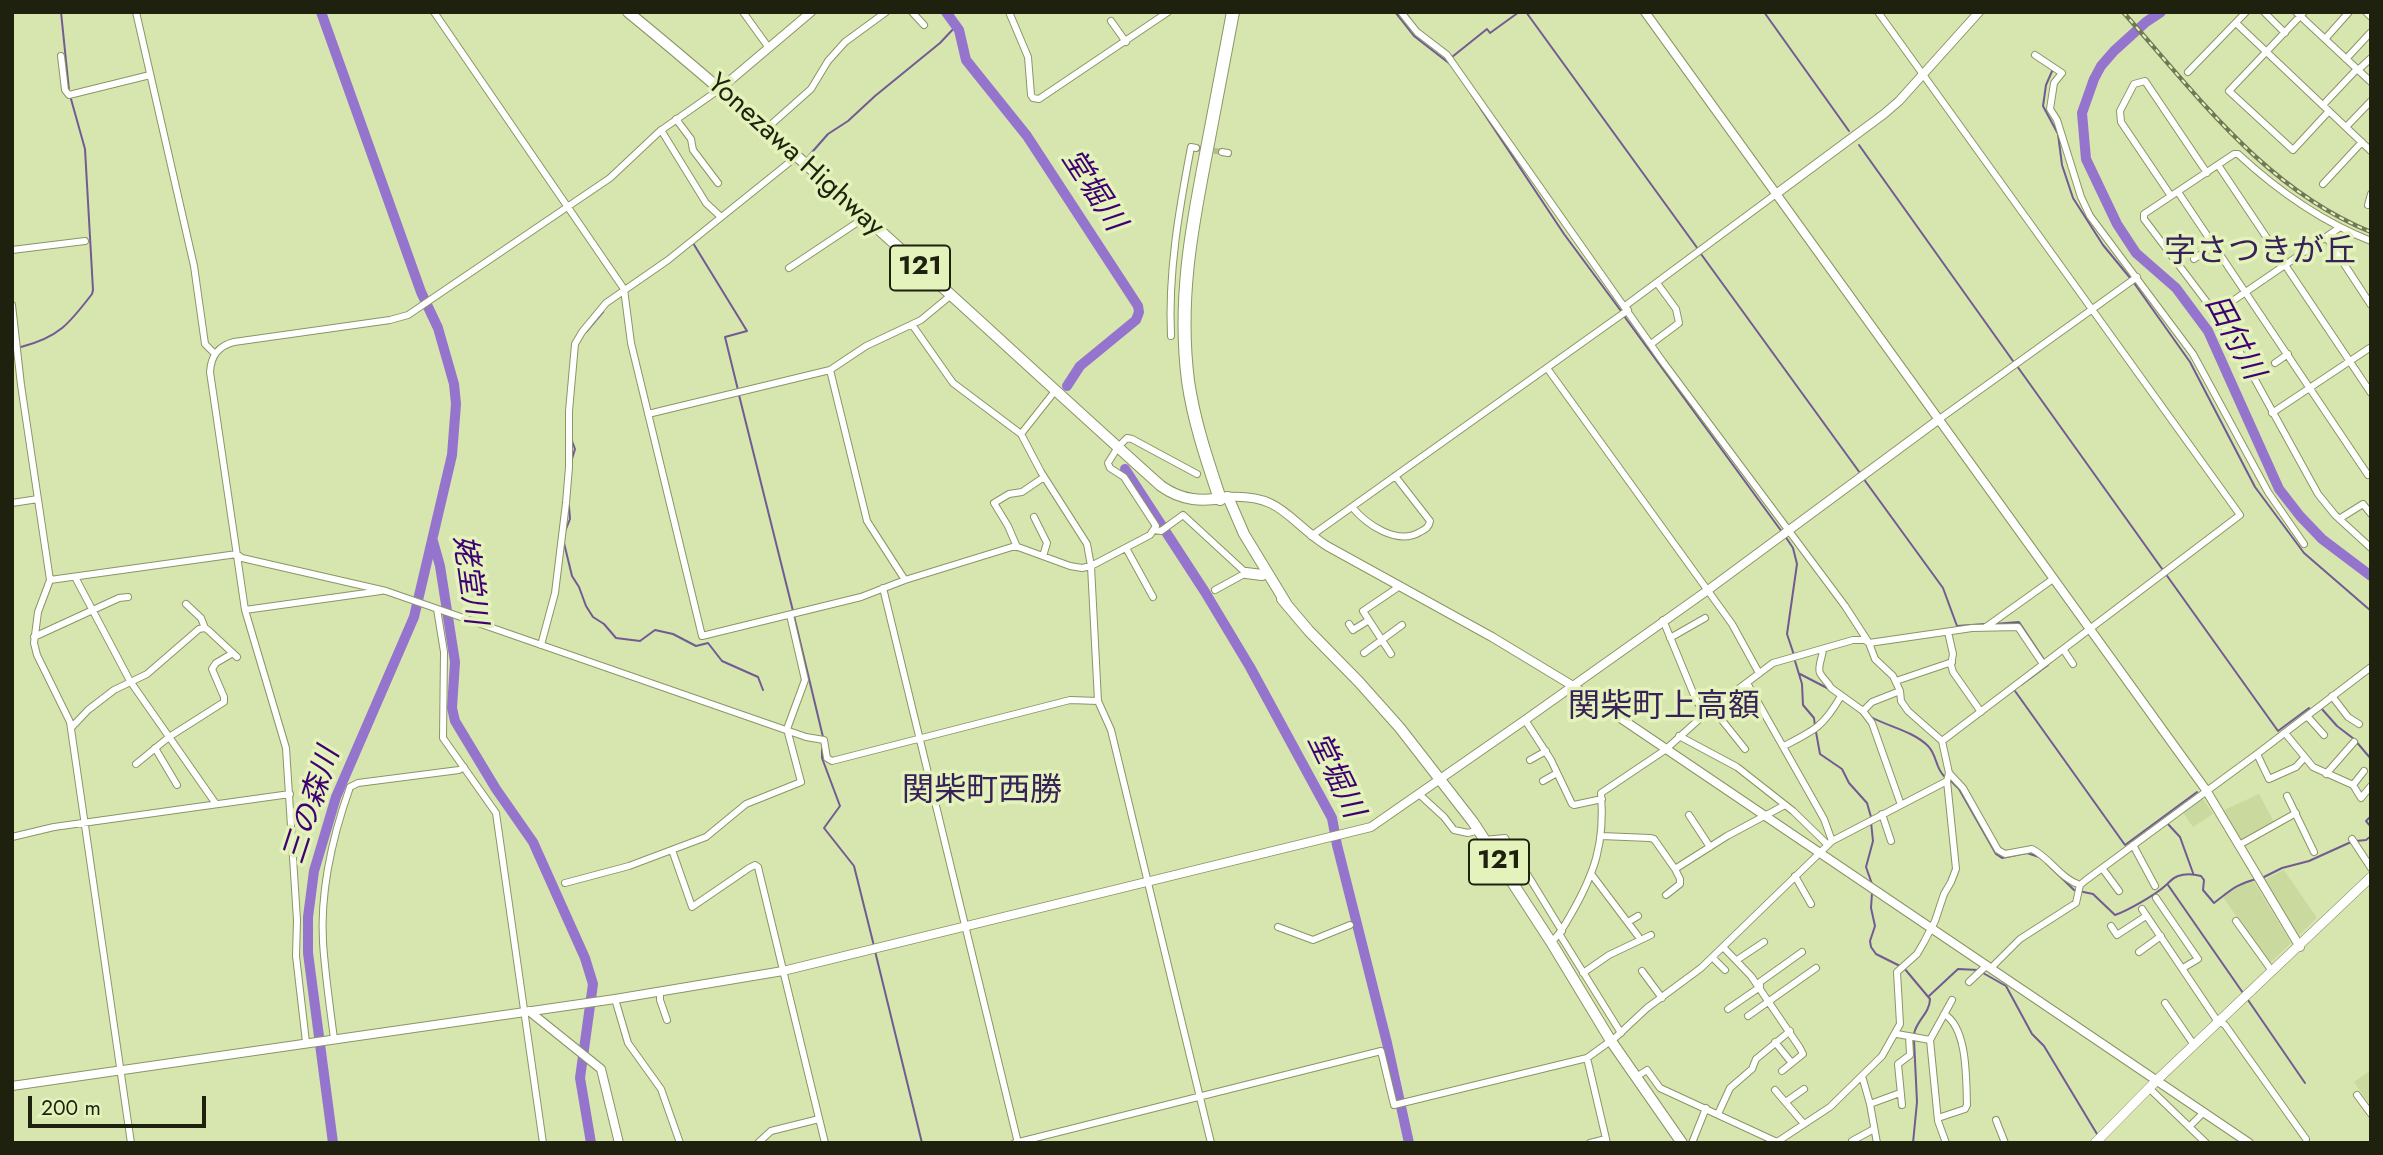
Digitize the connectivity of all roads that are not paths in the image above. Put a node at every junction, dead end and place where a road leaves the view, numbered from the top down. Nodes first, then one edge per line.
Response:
1 (136, 12) edge
2 (434, 12) edge
3 (628, 12) edge
4 (743, 12) edge
5 (811, 12) edge
6 (871, 12) edge
7 (886, 12) edge
8 (912, 12) edge
9 (1009, 12) edge
10 (1168, 12) edge
11 (1233, 12) edge
12 (1241, 12) edge
13 (1401, 12) edge
14 (1645, 12) edge
15 (1878, 12) edge
16 (1979, 12) edge
17 (2246, 12) edge
18 (2264, 12) edge
19 (2349, 12) edge
20 (2365, 12) edge
21 (2300, 14) edge
22 (2371, 17) edge
23 (876, 19) junction
24 (1111, 21) dead end
25 (2236, 23) junction
26 (924, 24) dead end
27 (2371, 32) edge
28 (2285, 33) junction
29 (2325, 39) junction
30 (1126, 42) junction
31 (769, 48) junction
32 (2267, 51) junction
33 (2035, 55) dead end
34 (61, 57) dead end
35 (2371, 58) edge
36 (2346, 59) junction
37 (2357, 70) junction
38 (2188, 72) dead end
39 (150, 75) junction
40 (1923, 75) junction
41 (2371, 82) edge
42 (720, 89) junction
43 (2371, 101) edge
44 (2323, 105) junction
45 (2329, 111) junction
46 (676, 119) junction
47 (2346, 127) junction
48 (766, 129) junction
49 (661, 130) junction
50 (2361, 142) junction
51 (1196, 148) dead end
52 (2371, 151) edge
53 (796, 156) junction
54 (2218, 165) junction
55 (2207, 173) junction
56 (718, 183) dead end
57 (2323, 184) dead end
58 (2178, 192) junction
59 (1776, 194) junction
60 (2171, 196) junction
61 (567, 206) junction
62 (721, 216) junction
63 (864, 218) junction
64 (2339, 228) junction
65 (2327, 238) junction
66 (85, 241) dead end
67 (2371, 242) edge
68 (2215, 245) junction
69 (12, 250) edge
70 (2194, 259) dead end
71 (2285, 265) junction
72 (789, 268) dead end
73 (2137, 277) junction
74 (1657, 283) junction
75 (624, 289) junction
76 (2246, 292) junction
77 (950, 296) junction
78 (12, 305) edge
79 (2371, 305) edge
80 (1627, 308) junction
81 (2093, 309) junction
82 (2215, 313) junction
83 (913, 326) dead end
84 (1171, 336) dead end
85 (1651, 344) junction
86 (2371, 347) edge
87 (215, 354) junction
88 (2288, 354) junction
89 (2350, 362) junction
90 (2275, 363) dead end
91 (1547, 368) junction
92 (830, 370) junction
93 (2310, 387) junction
94 (1055, 391) junction
95 (2371, 393) edge
96 (2272, 413) junction
97 (648, 414) junction
98 (1938, 420) junction
99 (1021, 435) junction
100 (1118, 447) junction
101 (2371, 473) edge
102 (1197, 474) dead end
103 (1395, 476) junction
104 (1044, 477) junction
105 (1224, 498) junction
106 (38, 499) junction
107 (12, 503) edge
108 (1352, 507) junction
109 (2371, 514) edge
110 (1034, 517) dead end
111 (2339, 519) junction
112 (1160, 530) junction
113 (1789, 530) junction
114 (1311, 536) junction
115 (2304, 544) dead end
116 (1017, 547) junction
117 (1126, 548) junction
118 (2371, 548) edge
119 (237, 554) junction
120 (1043, 556) junction
121 (1253, 563) junction
122 (1091, 566) junction
123 (1246, 573) junction
124 (1262, 575) junction
125 (75, 577) junction
126 (2053, 579) junction
127 (50, 580) junction
128 (905, 580) junction
129 (1400, 586) junction
130 (883, 588) junction
131 (1216, 590) dead end
132 (1708, 590) junction
133 (382, 591) junction
134 (128, 597) dead end
135 (1153, 597) dead end
136 (1286, 603) junction
137 (186, 604) dead end
138 (436, 609) junction
139 (245, 610) junction
140 (92, 612) junction
141 (790, 615) junction
142 (1705, 618) dead end
143 (1369, 620) junction
144 (1663, 621) junction
145 (1349, 624) dead end
146 (1402, 625) dead end
147 (205, 628) junction
148 (1985, 628) junction
149 (2088, 630) junction
150 (1948, 632) junction
151 (34, 637) junction
152 (1670, 638) junction
153 (1382, 640) junction
154 (1870, 643) junction
155 (541, 645) junction
156 (1824, 649) junction
157 (2063, 649) junction
158 (1364, 653) dead end
159 (1391, 654) dead end
160 (1952, 662) junction
161 (2043, 664) junction
162 (2073, 664) dead end
163 (2371, 667) edge
164 (1759, 673) junction
165 (130, 681) junction
166 (1896, 681) junction
167 (1747, 682) junction
168 (1573, 686) junction
169 (1900, 691) junction
170 (1841, 696) junction
171 (2332, 696) junction
172 (1098, 701) junction
173 (1713, 709) junction
174 (1863, 711) junction
175 (1981, 712) junction
176 (1705, 714) junction
177 (2307, 716) junction
178 (1525, 720) junction
179 (2359, 724) dead end
180 (71, 729) junction
181 (787, 729) junction
182 (2285, 733) junction
183 (1679, 736) junction
184 (2324, 736) dead end
185 (169, 737) junction
186 (919, 738) junction
187 (1942, 741) junction
188 (2354, 742) dead end
189 (1784, 746) junction
190 (155, 748) junction
191 (1745, 749) dead end
192 (1665, 750) junction
193 (1546, 751) junction
194 (2258, 754) junction
195 (2304, 758) junction
196 (1530, 760) dead end
197 (136, 764) dead end
198 (464, 767) junction
199 (2364, 771) dead end
200 (1557, 773) junction
201 (2326, 774) junction
202 (1948, 777) junction
203 (1440, 779) junction
204 (1543, 781) dead end
205 (177, 785) dead end
206 (2353, 785) junction
207 (2371, 786) edge
208 (2206, 790) junction
209 (290, 794) junction
210 (1419, 794) junction
211 (2287, 796) dead end
212 (1602, 799) junction
213 (216, 804) junction
214 (1785, 805) junction
215 (1901, 805) junction
216 (2296, 813) junction
217 (1882, 814) junction
218 (1689, 815) dead end
219 (1766, 816) junction
220 (85, 824) junction
221 (1481, 835) junction
222 (1601, 836) junction
223 (12, 837) edge
224 (2351, 839) dead end
225 (1892, 841) dead end
226 (1830, 843) junction
227 (2133, 845) junction
228 (2239, 845) junction
229 (1710, 847) junction
230 (672, 850) junction
231 (2314, 852) dead end
232 (1820, 854) junction
233 (2102, 868) junction
234 (2371, 868) edge
235 (1675, 869) junction
236 (1592, 875) junction
237 (1795, 876) junction
238 (2371, 877) edge
239 (1148, 882) junction
240 (565, 883) dead end
241 (2155, 886) dead end
242 (2079, 889) junction
243 (2119, 891) dead end
244 (1667, 895) dead end
245 (2155, 898) dead end
246 (1811, 904) dead end
247 (1638, 916) dead end
248 (2236, 921) dead end
249 (1628, 922) junction
250 (1350, 925) dead end
251 (2111, 926) dead end
252 (966, 927) junction
253 (1278, 927) dead end
254 (1931, 928) junction
255 (1651, 935) dead end
256 (1557, 936) junction
257 (1638, 936) dead end
258 (2161, 936) junction
259 (1763, 942) dead end
260 (2300, 947) junction
261 (1724, 948) junction
262 (1802, 952) dead end
263 (2139, 952) dead end
264 (1713, 958) junction
265 (1737, 960) junction
266 (1989, 967) junction
267 (1816, 968) dead end
268 (2183, 968) junction
269 (1726, 970) dead end
270 (783, 971) junction
271 (1642, 971) dead end
272 (2272, 971) junction
273 (1583, 973) junction
274 (1969, 982) dead end
275 (1759, 987) junction
276 (660, 992) junction
277 (1662, 998) junction
278 (615, 999) junction
279 (1769, 1000) junction
280 (1952, 1000) dead end
281 (2165, 1003) dead end
282 (1728, 1009) dead end
283 (527, 1012) junction
284 (1944, 1014) junction
285 (1748, 1016) dead end
286 (667, 1020) dead end
287 (2220, 1021) junction
288 (1790, 1031) junction
289 (1621, 1033) junction
290 (1897, 1034) junction
291 (1909, 1036) junction
292 (332, 1039) junction
293 (1930, 1040) junction
294 (1611, 1041) junction
295 (309, 1042) junction
296 (1774, 1042) junction
297 (2194, 1045) junction
298 (1587, 1058) junction
299 (1791, 1062) junction
300 (120, 1070) junction
301 (1782, 1070) dead end
302 (1862, 1076) junction
303 (1636, 1077) junction
304 (2158, 1079) junction
305 (12, 1086) edge
306 (1804, 1089) dead end
307 (2150, 1089) junction
308 (1775, 1090) dead end
309 (1900, 1093) junction
310 (2357, 1095) dead end
311 (1200, 1098) junction
312 (1787, 1101) junction
313 (1870, 1104) junction
314 (1902, 1105) dead end
315 (1706, 1108) junction
316 (2204, 1112) junction
317 (1718, 1114) junction
318 (2371, 1114) edge
319 (1938, 1118) junction
320 (819, 1119) junction
321 (1996, 1120) dead end
322 (1804, 1124) junction
323 (2189, 1127) junction
324 (1874, 1129) junction
325 (2306, 1139) dead end
326 (1606, 1141) edge
327 (1852, 1141) edge
328 (1778, 1142) edge
329 (131, 1143) edge
330 (544, 1143) edge
331 (619, 1143) edge
332 (680, 1143) edge
333 (758, 1143) edge
334 (825, 1143) edge
335 (1017, 1143) edge
336 (1211, 1143) edge
337 (1590, 1143) edge
338 (1682, 1143) edge
339 (1692, 1143) edge
340 (1877, 1143) edge
341 (1946, 1143) edge
342 (2005, 1143) edge
343 (2095, 1143) edge
344 (2206, 1143) edge
345 (2249, 1143) edge

1 - 39 street
2 - 61 street
3 - 42 highway, Yonezawa Highway / 121
4 - 31 street
5 - 31 street
6 - 23 street
7 - 23 street
8 - 26 street
9 - 30 street
10 - 30 street
11 - 105 highway, 121
12 - 105 highway, 121
13 - 80 street
14 - 59 street
15 - 40 street
16 - 40 street
17 - 25 street
18 - 28 street
19 - 29 street
20 - 22 street
21 - 28 street
21 - 29 street
23 - 48 street
24 - 30 street
25 - 32 street
25 - 38 street
27 - 36 street
28 - 32 street
29 - 36 street
31 - 42 street
32 - 44 street
32 - 45 street
33 - 73 street
34 - 39 street
35 - 37 street
36 - 37 street
37 - 41 street
37 - 44 street
39 - 87 street
40 - 59 street
40 - 81 street
42 - 46 street
42 - 48 highway, Yonezawa Highway / 121
43 - 47 street
44 - 45 street
45 - 47 street
46 - 49 street
46 - 56 street
47 - 50 street
48 - 53 highway, Yonezawa Highway / 121
49 - 61 street
49 - 62 street
50 - 52 street
50 - 57 street
51 - 84 street
53 - 62 street
53 - 63 highway, Yonezawa Highway / 121
54 - 55 street
54 - 64 street
54 - 71 street
55 - 58 street
55 - 60 street
58 - 60 street
58 - 68 street
59 - 74 street
59 - 98 street
60 - 82 street
61 - 75 street
61 - 87 street
62 - 75 street
63 - 72 street
63 - 77 highway, Yonezawa Highway / 121
64 - 65 street
64 - 67 street
65 - 71 street
65 - 79 street
66 - 69 street
68 - 70 street
68 - 76 street
71 - 76 street
71 - 89 street
73 - 81 street
73 - 115 street
74 - 80 street
74 - 85 street
75 - 97 street
75 - 155 street
76 - 82 street
76 - 88 street
77 - 92 street
77 - 94 highway, Yonezawa Highway / 121
78 - 106 street
80 - 85 street
80 - 91 street
81 - 98 street
81 - 149 street
82 - 96 street
83 - 99 street
85 - 113 street
86 - 89 street
87 - 119 street
88 - 90 street
88 - 93 street
89 - 93 street
89 - 95 street
91 - 103 street
91 - 132 street
92 - 97 street
92 - 128 street
93 - 96 street
93 - 101 street
94 - 99 street
94 - 100 highway, Yonezawa Highway / 121
96 - 111 street
97 - 141 street
98 - 113 street
98 - 126 street
99 - 104 street
100 - 102 street
100 - 105 highway, Yonezawa Highway / 121
100 - 112 street
103 - 108 street
103 - 108 street
104 - 116 street
104 - 122 street
105 - 114 street
105 - 121 highway, 121
105 - 136 highway, 121
106 - 107 street
106 - 127 street
108 - 114 street
109 - 111 street
110 - 120 street
111 - 118 street
112 - 117 street
112 - 123 street
113 - 132 street
113 - 154 street
114 - 129 street
116 - 120 street
116 - 128 street
117 - 122 street
117 - 135 street
119 - 125 street
119 - 133 street
119 - 139 street
120 - 122 street
121 - 123 highway
121 - 124 highway, 121
122 - 172 street
123 - 124 highway
123 - 131 street
124 - 136 highway, 121
125 - 127 street
125 - 140 street
126 - 148 street
126 - 149 street
127 - 151 street
128 - 130 street
129 - 143 street
129 - 168 street
130 - 141 street
130 - 186 street
132 - 144 street
132 - 164 street
133 - 138 street
133 - 139 street
134 - 140 street
136 - 203 highway, 121
137 - 147 street
138 - 155 street
138 - 198 street
139 - 209 street
140 - 151 street
140 - 165 street
141 - 181 street
142 - 152 street
143 - 145 street
143 - 153 street
144 - 152 street
144 - 168 street
146 - 153 street
147 - 165 street
147 - 185 street
148 - 150 street
148 - 161 street
149 - 157 street
149 - 208 street
150 - 154 street
150 - 160 street
151 - 180 street
152 - 176 street
153 - 158 street
153 - 159 street
154 - 156 street
154 - 166 street
155 - 181 street
156 - 164 street
156 - 170 street
157 - 161 street
157 - 162 street
160 - 166 street
160 - 175 street
161 - 175 street
163 - 171 street
164 - 167 street
165 - 180 street
165 - 185 street
166 - 169 street
167 - 173 street
167 - 189 street
168 - 178 street
168 - 192 street
169 - 174 street
169 - 187 street
170 - 174 street
170 - 189 street
171 - 177 street
171 - 179 street
172 - 186 street
172 - 239 street
173 - 176 street
173 - 191 street
174 - 215 street
175 - 187 street
176 - 183 street
177 - 182 street
177 - 184 street
178 - 193 street
178 - 203 street
180 - 220 street
181 - 186 street
181 - 230 street
182 - 194 street
182 - 195 street
183 - 192 street
183 - 214 street
185 - 190 street
185 - 213 street
186 - 252 street
187 - 202 street
188 - 201 street
189 - 226 street
190 - 197 street
190 - 205 street
192 - 212 street
192 - 219 street
193 - 196 street
193 - 200 street
194 - 195 street
194 - 208 street
195 - 201 street
198 - 283 street
198 - 292 street
199 - 206 street
200 - 204 street
200 - 212 street
201 - 206 street
202 - 215 street
202 - 242 street
202 - 254 street
203 - 210 street
203 - 221 highway, 121
206 - 207 street
208 - 227 street
208 - 228 street
209 - 213 street
209 - 295 street
210 - 221 street
210 - 239 street
211 - 216 street
212 - 222 street
213 - 220 street
214 - 219 street
214 - 226 street
215 - 217 street
216 - 228 street
216 - 231 street
217 - 225 street
217 - 226 street
218 - 229 street
219 - 229 street
219 - 232 street
220 - 223 street
220 - 300 street
221 - 256 highway, 121
221 - 256 street
222 - 235 street
222 - 236 street
224 - 234 street
226 - 232 street
227 - 233 street
227 - 241 street
228 - 260 street
229 - 235 street
230 - 240 street
230 - 270 street
232 - 237 street
232 - 254 street
233 - 242 street
233 - 243 street
235 - 244 street
236 - 249 street
236 - 256 street
237 - 246 street
237 - 261 street
238 - 260 main road
239 - 252 street
239 - 311 street
242 - 266 street
245 - 268 street
247 - 249 street
248 - 272 street
249 - 257 street
250 - 253 street
251 - 258 street
252 - 270 street
252 - 335 street
254 - 266 street
254 - 290 street
255 - 273 street
256 - 273 street
256 - 294 highway, 121
258 - 263 street
258 - 268 street
259 - 265 street
260 - 272 main road
261 - 264 street
261 - 265 street
262 - 275 street
264 - 269 street
264 - 277 street
265 - 275 street
266 - 274 street
266 - 304 street
267 - 279 street
268 - 287 street
270 - 276 street
270 - 320 street
271 - 277 street
272 - 287 main road
273 - 289 street
275 - 279 street
275 - 282 street
276 - 278 street
276 - 286 street
277 - 289 street
278 - 283 street
278 - 332 street
279 - 285 street
279 - 288 street
280 - 284 street
281 - 297 street
283 - 292 street
283 - 330 street
283 - 331 street
284 - 293 street
284 - 319 street
287 - 297 main road
287 - 325 street
288 - 296 street
288 - 299 street
289 - 294 street
290 - 291 street
290 - 302 street
291 - 293 street
291 - 309 street
292 - 295 street
293 - 319 street
294 - 298 street
294 - 303 highway, 121
295 - 300 street
296 - 299 street
296 - 317 street
297 - 304 main road
298 - 311 street
298 - 326 street
299 - 301 street
300 - 305 street
300 - 329 street
302 - 313 street
302 - 322 street
303 - 315 street
303 - 338 highway, 121
304 - 307 main road
304 - 316 street
306 - 312 street
307 - 323 street
307 - 343 main road
308 - 312 street
309 - 313 street
309 - 314 street
310 - 318 street
311 - 335 street
311 - 336 street
312 - 322 street
313 - 324 street
315 - 317 street
315 - 339 street
316 - 323 street
316 - 345 street
317 - 328 street
319 - 341 street
320 - 333 street
320 - 334 street
321 - 342 street
322 - 328 street
323 - 344 street
324 - 327 street
324 - 340 street
326 - 337 street

